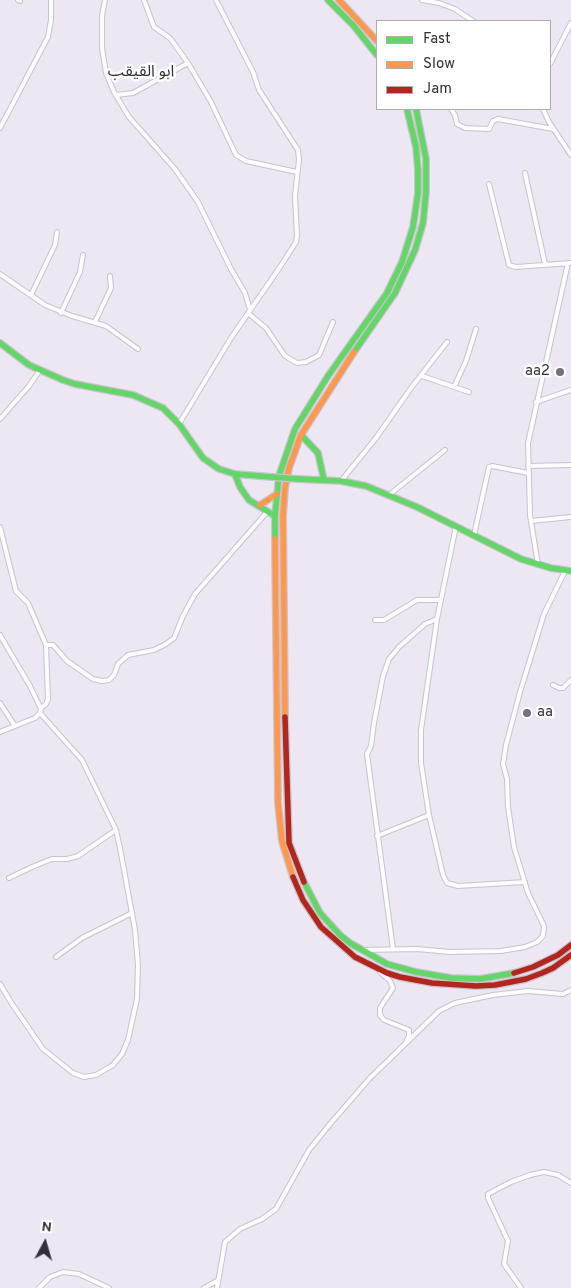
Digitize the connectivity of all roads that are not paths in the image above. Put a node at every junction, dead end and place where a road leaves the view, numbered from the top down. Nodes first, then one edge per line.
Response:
1 (51, 0) edge
2 (105, 0) edge
3 (144, 0) edge
4 (216, 0) edge
5 (328, 0) edge
6 (339, 0) edge
7 (422, 0) edge
8 (472, 20) edge
9 (571, 23) edge
10 (376, 40) edge
11 (376, 54) edge
12 (551, 62) edge
13 (188, 63) junction
14 (116, 95) junction
15 (407, 110) edge
16 (416, 110) edge
17 (451, 110) edge
18 (543, 110) edge
19 (0, 128) edge
20 (554, 129) junction
21 (571, 155) edge
22 (297, 172) junction
23 (526, 173) dead end
24 (489, 184) dead end
25 (57, 232) dead end
26 (83, 255) dead end
27 (570, 263) edge
28 (544, 264) junction
29 (0, 274) edge
30 (110, 276) dead end
31 (31, 295) junction
32 (249, 311) junction
33 (61, 312) junction
34 (95, 322) junction
35 (333, 322) dead end
36 (476, 329) dead end
37 (447, 342) dead end
38 (0, 343) edge
39 (138, 349) dead end
40 (40, 370) junction
41 (422, 376) junction
42 (454, 387) junction
43 (571, 390) edge
44 (469, 392) dead end
45 (536, 402) junction
46 (0, 419) edge
47 (179, 424) junction
48 (301, 435) junction
49 (306, 448) junction
50 (445, 450) dead end
51 (294, 452) junction
52 (571, 465) edge
53 (528, 466) junction
54 (528, 473) junction
55 (235, 474) junction
56 (324, 480) junction
57 (340, 481) junction
58 (277, 494) junction
59 (389, 495) junction
60 (260, 505) junction
61 (268, 511) junction
62 (275, 516) junction
63 (571, 517) edge
64 (531, 521) junction
65 (456, 526) junction
66 (0, 527) edge
67 (474, 535) junction
68 (538, 565) junction
69 (568, 571) edge
70 (440, 600) junction
71 (437, 619) junction
72 (375, 620) dead end
73 (0, 635) edge
74 (46, 645) junction
75 (571, 680) edge
76 (553, 685) dead end
77 (0, 703) edge
78 (41, 708) junction
79 (40, 714) junction
80 (15, 726) junction
81 (0, 732) edge
82 (429, 815) junction
83 (116, 830) junction
84 (377, 836) junction
85 (9, 878) dead end
86 (525, 882) junction
87 (132, 913) junction
88 (571, 945) edge
89 (393, 949) junction
90 (361, 950) junction
91 (571, 955) edge
92 (56, 957) dead end
93 (377, 969) junction
94 (526, 979) junction
95 (0, 984) edge
96 (571, 990) edge
97 (528, 991) junction
98 (402, 1048) junction
99 (571, 1183) edge
100 (217, 1281) junction
101 (39, 1288) edge
102 (109, 1288) edge
103 (204, 1288) edge
104 (217, 1288) edge
105 (522, 1288) edge

1 - 19 street
2 - 14 street
3 - 13 street
4 - 22 street
5 - 11 main road
6 - 10 main road
7 - 8 street
9 - 12 street
13 - 14 street
13 - 22 street
14 - 32 street
15 - 58 main road
16 - 48 main road
17 - 20 street
18 - 20 street
20 - 21 street
22 - 32 street
23 - 28 street
24 - 28 street
25 - 31 street
26 - 33 street
27 - 28 street
27 - 45 street
29 - 31 street
30 - 34 street
31 - 33 street
32 - 35 street
32 - 47 street
33 - 34 street
34 - 39 street
36 - 42 street
37 - 41 street
38 - 40 main road
40 - 46 street
40 - 47 main road
41 - 42 street
41 - 57 street
42 - 44 street
43 - 45 street
45 - 53 street
47 - 55 main road
48 - 49 main road
48 - 51 main road
49 - 51 main road
49 - 56 main road
50 - 59 street
51 - 90 main road
52 - 53 street
53 - 54 street
54 - 64 street
54 - 67 street
55 - 56 main road, bridge
55 - 60 main road
56 - 57 main road
57 - 59 main road
58 - 60 main road
58 - 62 main road
59 - 65 main road
60 - 61 main road
61 - 62 main road
61 - 74 street
62 - 93 main road
63 - 64 street
64 - 68 street
65 - 67 main road
65 - 70 street
66 - 74 street
67 - 68 main road
68 - 69 main road
69 - 86 street
70 - 71 street
70 - 72 street
71 - 82 street
71 - 84 street
73 - 78 street
74 - 78 street
75 - 76 street
77 - 80 street
78 - 79 street
79 - 80 street
79 - 83 street
80 - 81 street
82 - 84 street
82 - 86 street
83 - 85 street
83 - 87 street
84 - 89 street
86 - 89 street
87 - 92 street
87 - 95 street
88 - 90 main road
89 - 90 street
91 - 94 main road
93 - 94 main road
93 - 98 street
94 - 97 street
96 - 97 street
97 - 98 street
98 - 100 street
99 - 105 street
100 - 103 street
100 - 104 street
101 - 102 street

